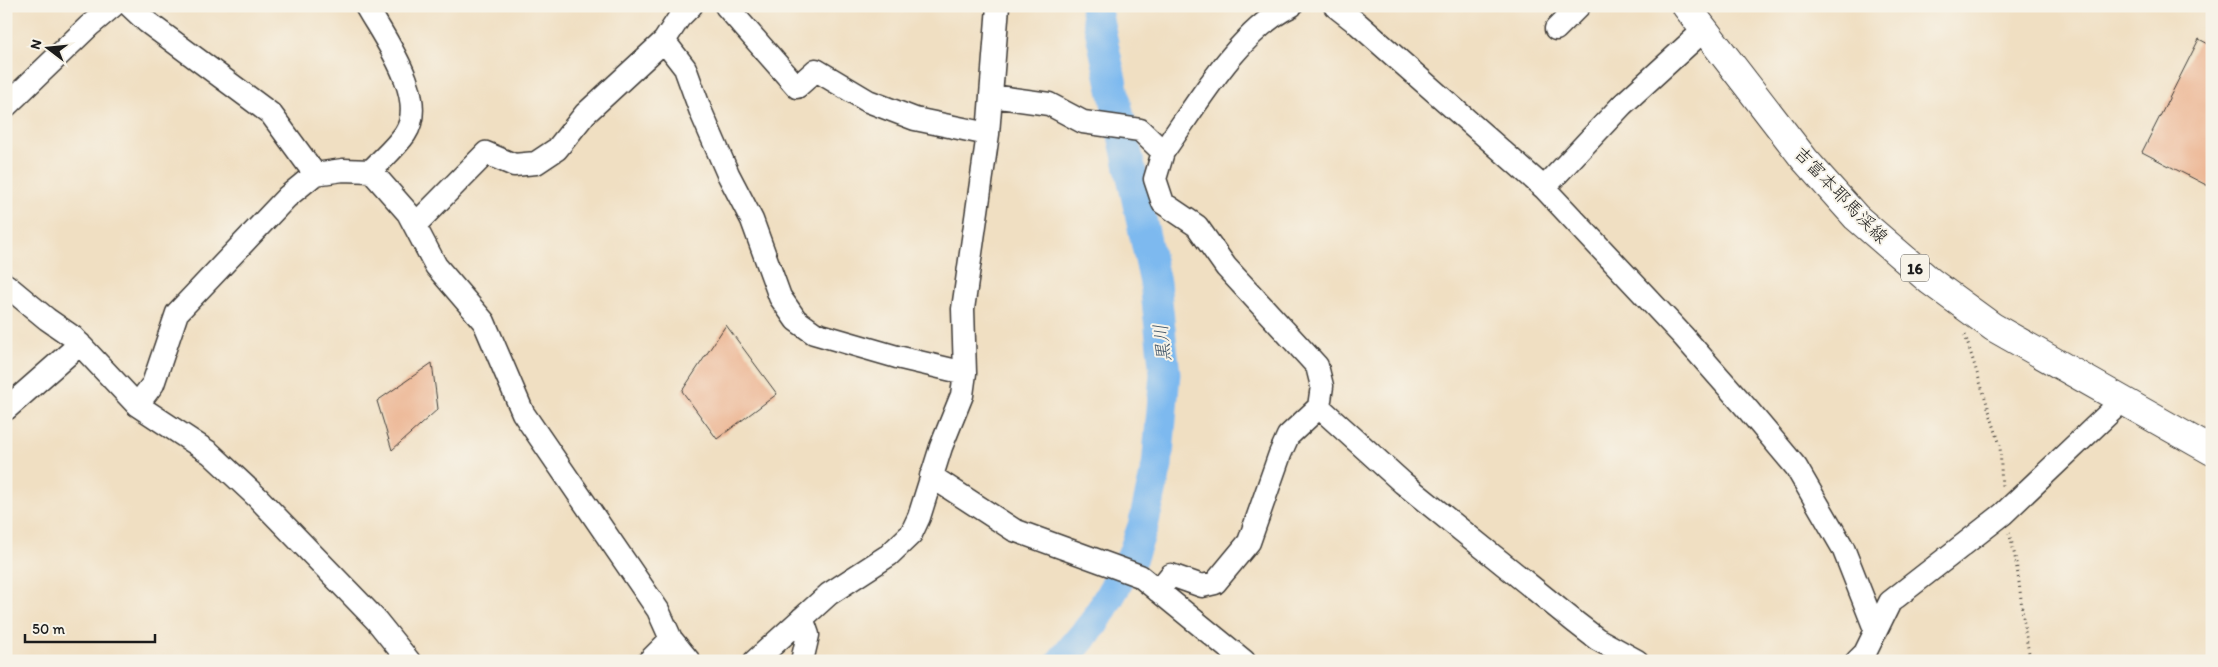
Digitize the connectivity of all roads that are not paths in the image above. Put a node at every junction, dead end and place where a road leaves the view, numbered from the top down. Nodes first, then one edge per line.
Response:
1 (113, 6) edge
2 (130, 6) edge
3 (366, 6) edge
4 (691, 6) edge
5 (726, 6) edge
6 (998, 6) edge
7 (1291, 6) edge
8 (1335, 6) edge
9 (1579, 6) edge
10 (1686, 6) edge
11 (1556, 29) dead end
12 (1704, 30) junction
13 (664, 40) junction
14 (992, 96) junction
15 (6, 106) edge
16 (988, 134) junction
17 (1163, 152) junction
18 (371, 171) junction
19 (315, 174) junction
20 (1544, 188) junction
21 (416, 224) junction
22 (6, 285) edge
23 (80, 344) junction
24 (965, 373) junction
25 (2123, 400) junction
26 (137, 405) junction
27 (1319, 407) junction
28 (6, 409) edge
29 (2212, 451) edge
30 (931, 476) junction
31 (1158, 591) junction
32 (802, 618) junction
33 (1875, 629) junction
34 (671, 639) junction
35 (409, 661) edge
36 (649, 661) edge
37 (689, 661) edge
38 (755, 661) edge
39 (802, 661) edge
40 (1244, 661) edge
41 (1637, 661) edge
42 (1857, 661) edge

1 - 15 street
2 - 19 street
3 - 18 street
4 - 13 street
5 - 16 street
6 - 14 street
7 - 17 street
8 - 20 street
9 - 11 street
10 - 12 main road, 吉富本耶馬渓線 / 16
12 - 20 street
12 - 25 main road, 吉富本耶馬渓線 / 16
13 - 21 street
13 - 24 street
14 - 16 street
14 - 17 street
16 - 24 street
17 - 27 street
18 - 19 street
18 - 21 street
19 - 26 street
20 - 33 street
21 - 34 street
22 - 23 street
23 - 26 street
23 - 28 street
24 - 30 street
25 - 29 main road, 吉富本耶馬渓線 / 16
25 - 33 street
26 - 35 street
27 - 31 street
27 - 41 street
30 - 31 street
30 - 32 street
31 - 40 street
32 - 38 street
32 - 39 street
33 - 42 street
34 - 36 street
34 - 37 street

